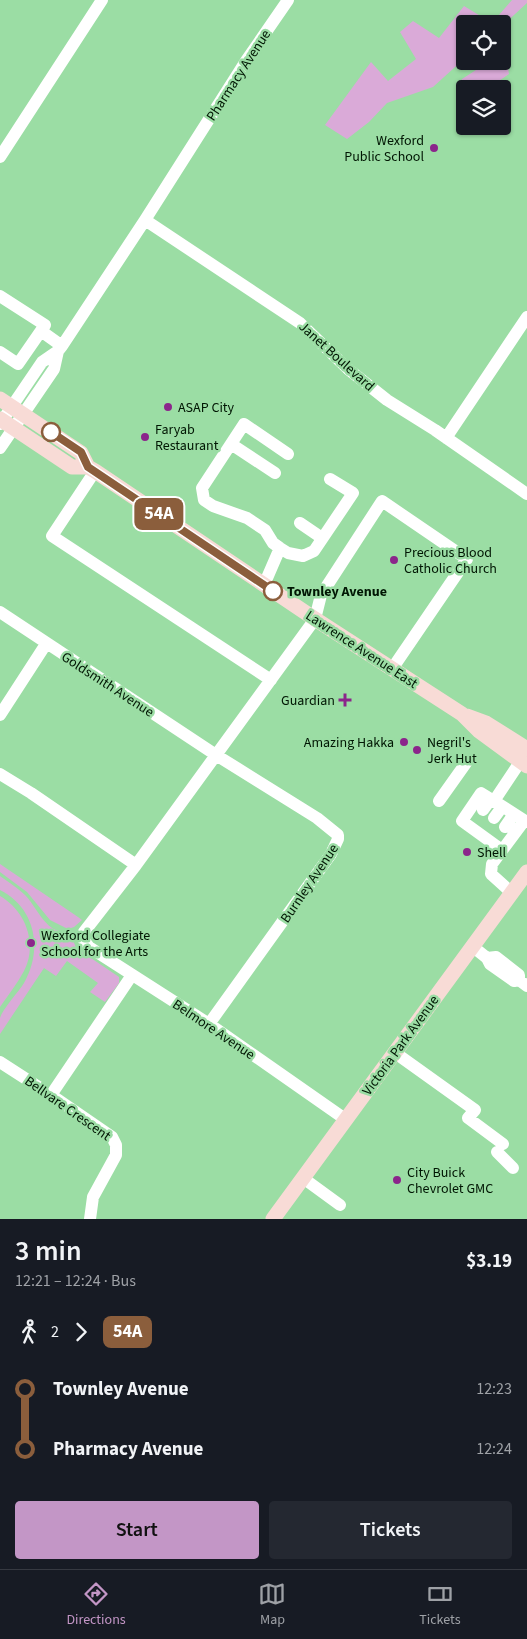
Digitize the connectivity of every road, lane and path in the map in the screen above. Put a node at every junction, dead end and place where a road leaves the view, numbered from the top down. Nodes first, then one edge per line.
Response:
1 (102, 0) edge
2 (288, 0) edge
3 (0, 157) edge
4 (145, 220) junction
5 (0, 296) edge
6 (527, 317) edge
7 (41, 331) junction
8 (60, 349) junction
9 (0, 352) edge
10 (12, 406) edge
11 (4, 422) edge
12 (446, 438) junction
13 (231, 444) junction
14 (0, 448) edge
15 (288, 454) dead end
16 (92, 469) junction
17 (275, 473) dead end
18 (330, 479) dead end
19 (527, 494) edge
20 (300, 523) dead end
21 (322, 538) junction
22 (280, 548) junction
23 (264, 585) junction
24 (0, 612) edge
25 (315, 618) junction
26 (46, 644) junction
27 (392, 669) junction
28 (271, 680) junction
29 (0, 715) edge
30 (216, 755) junction
31 (460, 759) dead end
32 (525, 759) edge
33 (0, 774) edge
34 (439, 801) dead end
35 (495, 802) junction
36 (477, 819) junction
37 (522, 819) edge
38 (488, 827) junction
39 (500, 839) junction
40 (136, 865) junction
41 (527, 872) edge
42 (512, 893) junction
43 (472, 946) junction
44 (132, 976) junction
45 (523, 983) edge
46 (209, 1024) junction
47 (394, 1052) junction
48 (0, 1062) edge
49 (51, 1094) junction
50 (345, 1119) junction
51 (513, 1168) dead end
52 (303, 1178) junction
53 (340, 1204) dead end
54 (90, 1219) edge
55 (274, 1219) edge

1 - 3 street
2 - 4 street, Pharmacy Avenue
4 - 8 street, Pharmacy Avenue
4 - 12 street, Janet Boulevard
5 - 7 street
6 - 12 street
7 - 8 street
7 - 9 street
8 - 10 street, Pharmacy Avenue
10 - 11 street, Pharmacy Avenue
10 - 16 main road, Lawrence Avenue East
11 - 14 street, Pharmacy Avenue
11 - 16 main road, Lawrence Avenue East
12 - 19 street, Janet Boulevard
13 - 15 street
13 - 17 street
13 - 22 street
16 - 23 main road, Lawrence Avenue East
16 - 28 street
18 - 21 street
20 - 21 street
21 - 22 street
22 - 23 street
23 - 25 main road, Lawrence Avenue East
24 - 26 street, Goldsmith Avenue
25 - 27 main road, Lawrence Avenue East
25 - 27 street
25 - 28 street
26 - 29 street
26 - 30 street, Goldsmith Avenue
27 - 32 main road, Lawrence Avenue East
28 - 30 street
30 - 40 street
30 - 46 street, Burnley Avenue
31 - 34 street
32 - 35 street
33 - 40 street
35 - 36 street
35 - 36 street
35 - 37 street
35 - 38 street
36 - 38 street
37 - 39 street
37 - 39 street
38 - 39 street
39 - 42 street
40 - 44 street, Belmore Avenue
41 - 42 main road, Victoria Park Avenue
42 - 43 main road, Victoria Park Avenue
43 - 45 street
43 - 47 main road, Victoria Park Avenue
44 - 46 street, Belmore Avenue
44 - 49 street
46 - 50 street, Belmore Avenue
47 - 50 main road, Victoria Park Avenue
47 - 51 street
48 - 49 street, Bellvare Crescent
49 - 54 street, Bellvare Crescent
50 - 52 main road, Victoria Park Avenue
52 - 53 street
52 - 55 main road, Victoria Park Avenue

